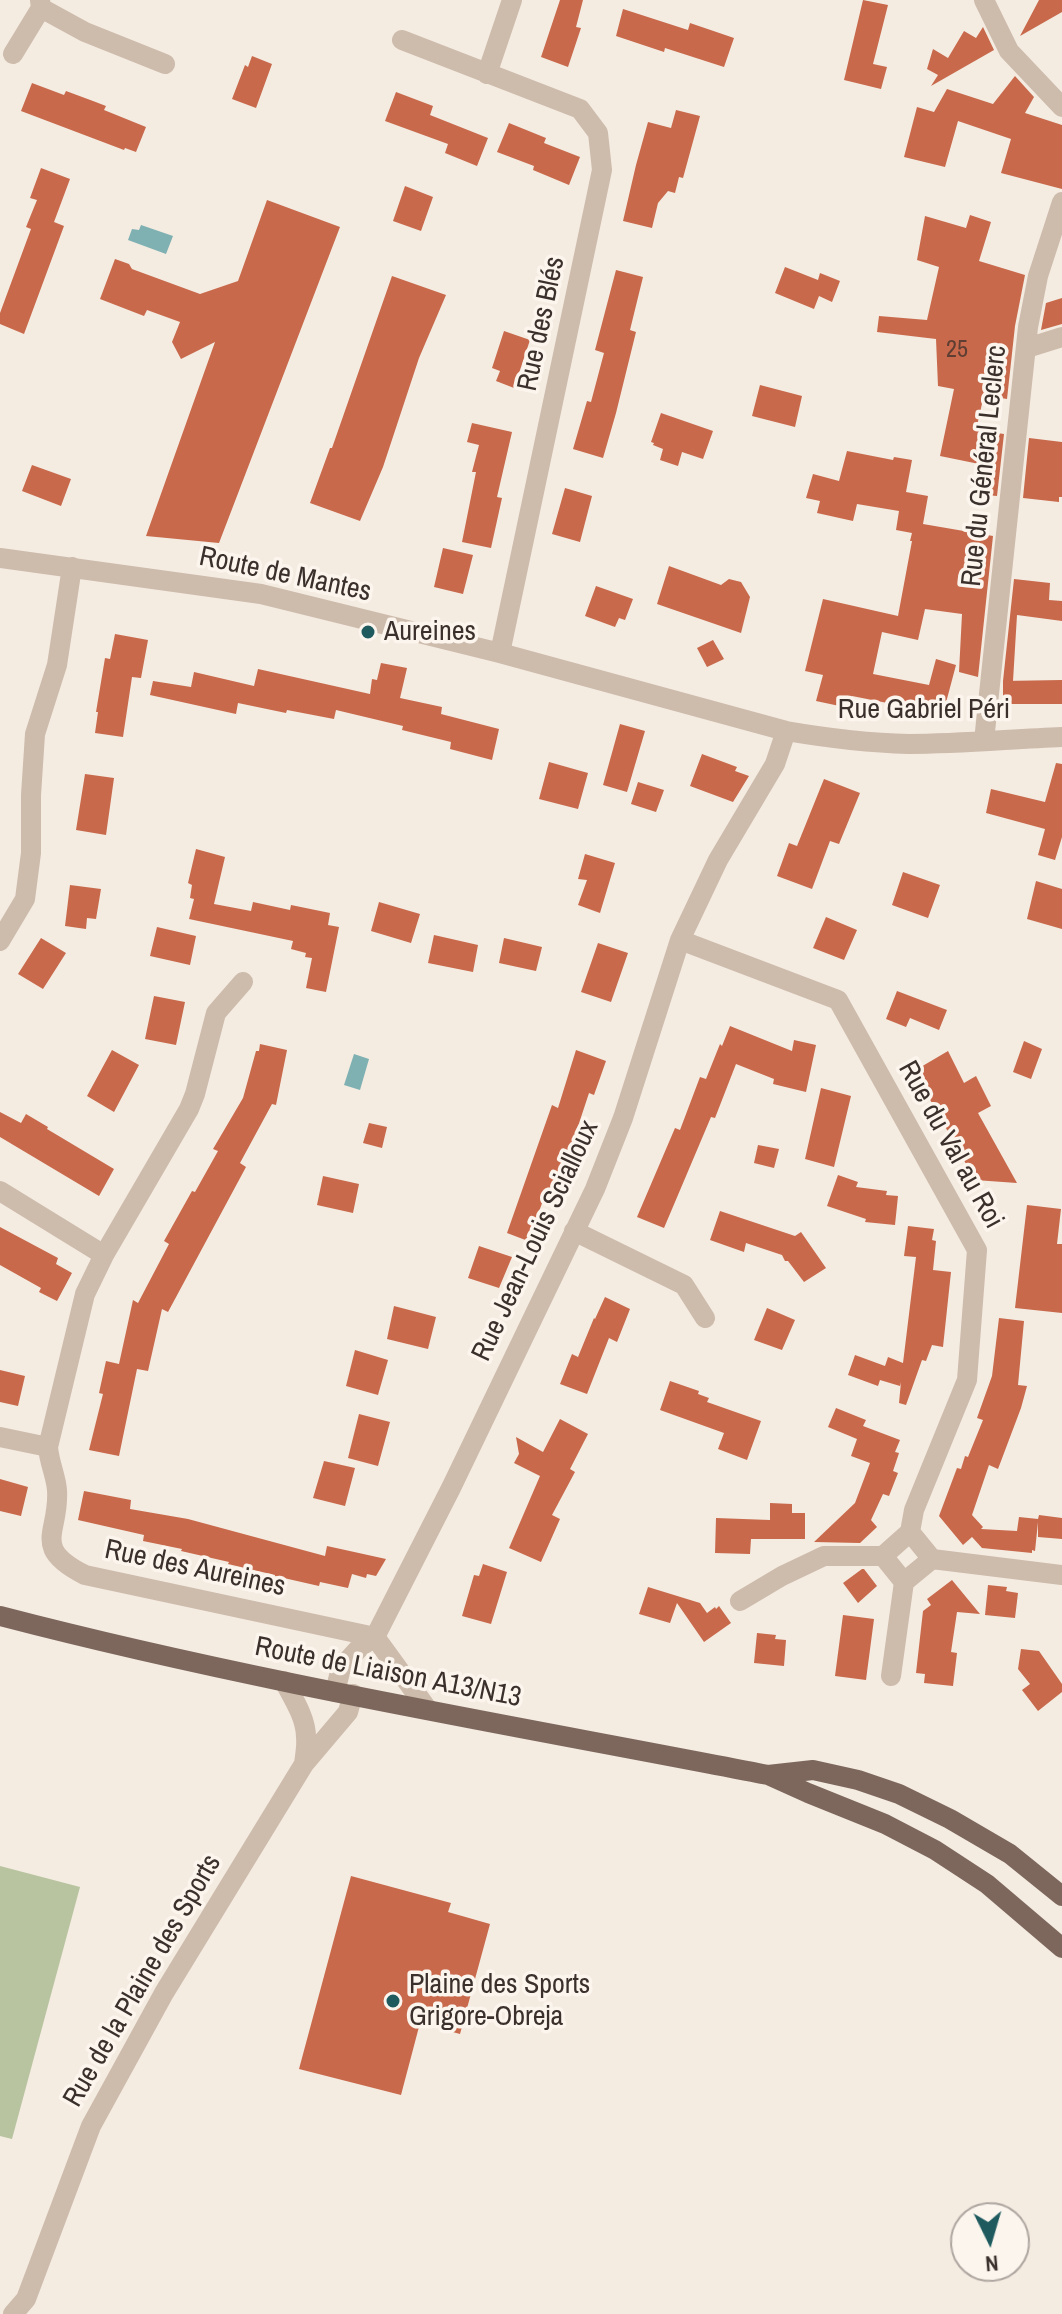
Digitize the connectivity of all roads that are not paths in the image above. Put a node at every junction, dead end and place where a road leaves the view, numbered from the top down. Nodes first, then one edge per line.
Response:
1 (512, 0) edge
2 (984, 0) edge
3 (40, 4) edge
4 (402, 40) dead end
5 (13, 54) dead end
6 (165, 64) dead end
7 (487, 74) junction
8 (1062, 107) edge
9 (1062, 202) edge
10 (1062, 337) edge
11 (1027, 348) junction
12 (0, 558) edge
13 (72, 567) junction
14 (500, 653) junction
15 (786, 731) junction
16 (1062, 737) edge
17 (984, 741) junction
18 (680, 940) junction
19 (0, 941) edge
20 (243, 982) dead end
21 (0, 1191) edge
22 (574, 1231) junction
23 (104, 1255) junction
24 (705, 1318) dead end
25 (0, 1437) edge
26 (48, 1447) junction
27 (910, 1532) junction
28 (883, 1556) junction
29 (932, 1559) junction
30 (1062, 1575) edge
31 (904, 1582) junction
32 (740, 1601) dead end
33 (0, 1616) edge
34 (375, 1637) junction
35 (891, 1676) dead end
36 (284, 1681) junction
37 (344, 1693) junction
38 (428, 1710) junction
39 (304, 1764) junction
40 (768, 1775) junction
41 (1062, 1896) edge
42 (1062, 1948) edge
43 (13, 2314) edge

1 - 7 street
2 - 8 street
3 - 5 street
3 - 6 street
4 - 7 street, Rue des Blés
7 - 14 street, Rue des Blés
9 - 11 street, Rue du Général Leclerc
10 - 11 street
11 - 17 street, Rue du Général Leclerc
12 - 13 street, Route de Mantes
13 - 14 street, Route de Mantes
13 - 19 street
14 - 15 street, Route de Mantes
15 - 17 street, Rue Gabriel Péri
15 - 18 street, Rue Jean-Louis Scialloux
16 - 17 street, Rue Gabriel Péri
18 - 22 street, Rue Jean-Louis Scialloux
18 - 27 street, Rue du Val au Roi
20 - 23 street, Rue des Aureines
21 - 23 street
22 - 24 street
22 - 34 street, Rue Jean-Louis Scialloux
23 - 26 street, Rue des Aureines
25 - 26 street
26 - 34 street, Rue des Aureines
27 - 28 street
27 - 29 street
28 - 31 street
28 - 32 street
29 - 30 street
29 - 31 street
31 - 35 street
33 - 36 main road, Route de Liaison A13/N13
34 - 37 street, Rue Jean-Louis Scialloux
34 - 38 street
36 - 37 main road, Route de Liaison A13/N13
36 - 39 street
37 - 38 main road, Route de Liaison A13/N13
37 - 39 street
38 - 40 main road, Route de Liaison A13/N13
39 - 43 street, Rue de la Plaine des Sports
40 - 41 main road
40 - 42 main road

